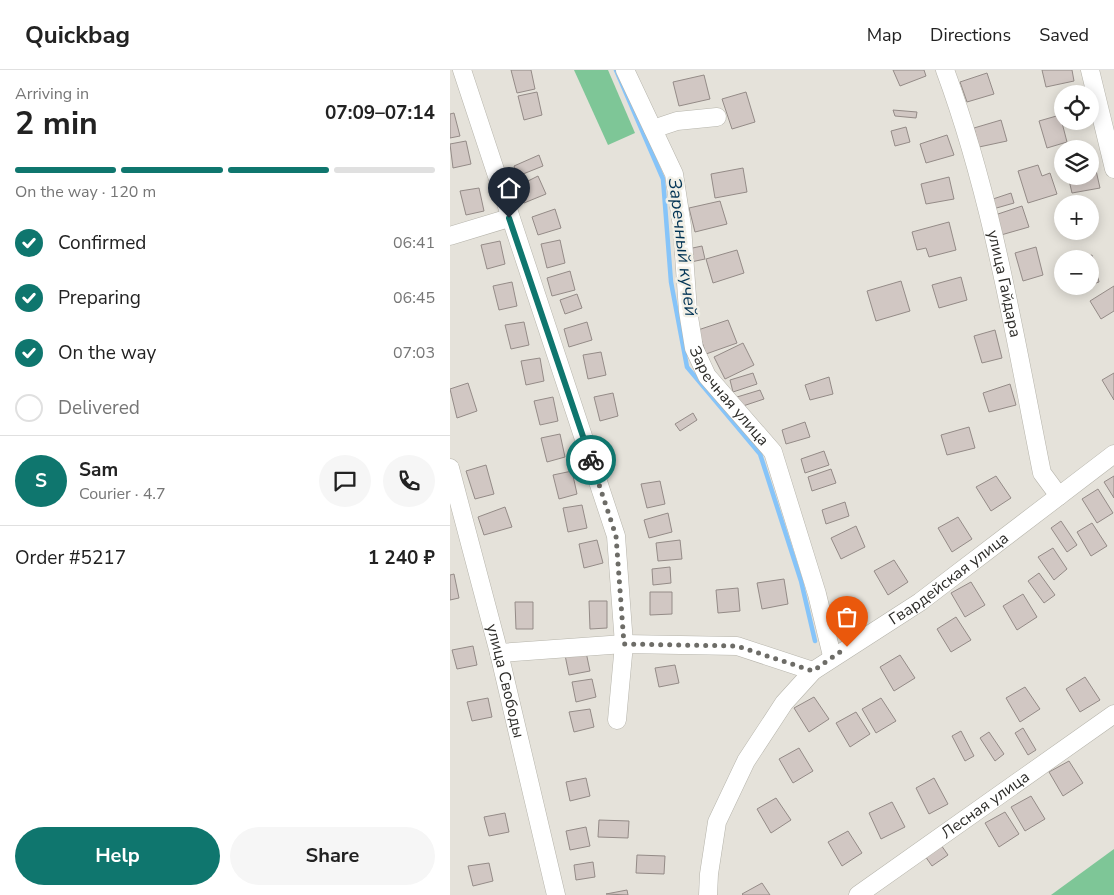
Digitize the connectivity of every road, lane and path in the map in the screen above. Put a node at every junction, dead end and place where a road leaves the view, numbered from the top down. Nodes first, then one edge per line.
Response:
1 (462, 70) edge
2 (626, 70) edge
3 (945, 70) edge
4 (1090, 70) edge
5 (717, 117) dead end
6 (653, 129) junction
7 (1114, 169) edge
8 (509, 218) junction
9 (450, 236) edge
10 (1114, 454) edge
11 (450, 468) edge
12 (1059, 496) junction
13 (624, 644) junction
14 (499, 653) junction
15 (832, 656) junction
16 (813, 671) junction
17 (1114, 714) edge
18 (616, 720) dead end
19 (556, 895) edge
20 (708, 895) edge
21 (858, 895) edge

1 - 8 street
2 - 6 street, Заречная улица
3 - 12 street, улица Гайдара
4 - 7 street
5 - 6 street
6 - 15 street, Заречная улица
8 - 9 street
8 - 13 street
10 - 12 street, Гвардейская улица
11 - 14 street, улица Свободы
12 - 15 street, Гвардейская улица
13 - 14 street
13 - 16 street
13 - 18 street
14 - 19 street, улица Свободы
15 - 16 street, Гвардейская улица
16 - 20 street, Гвардейская улица
17 - 21 street, Лесная улица

